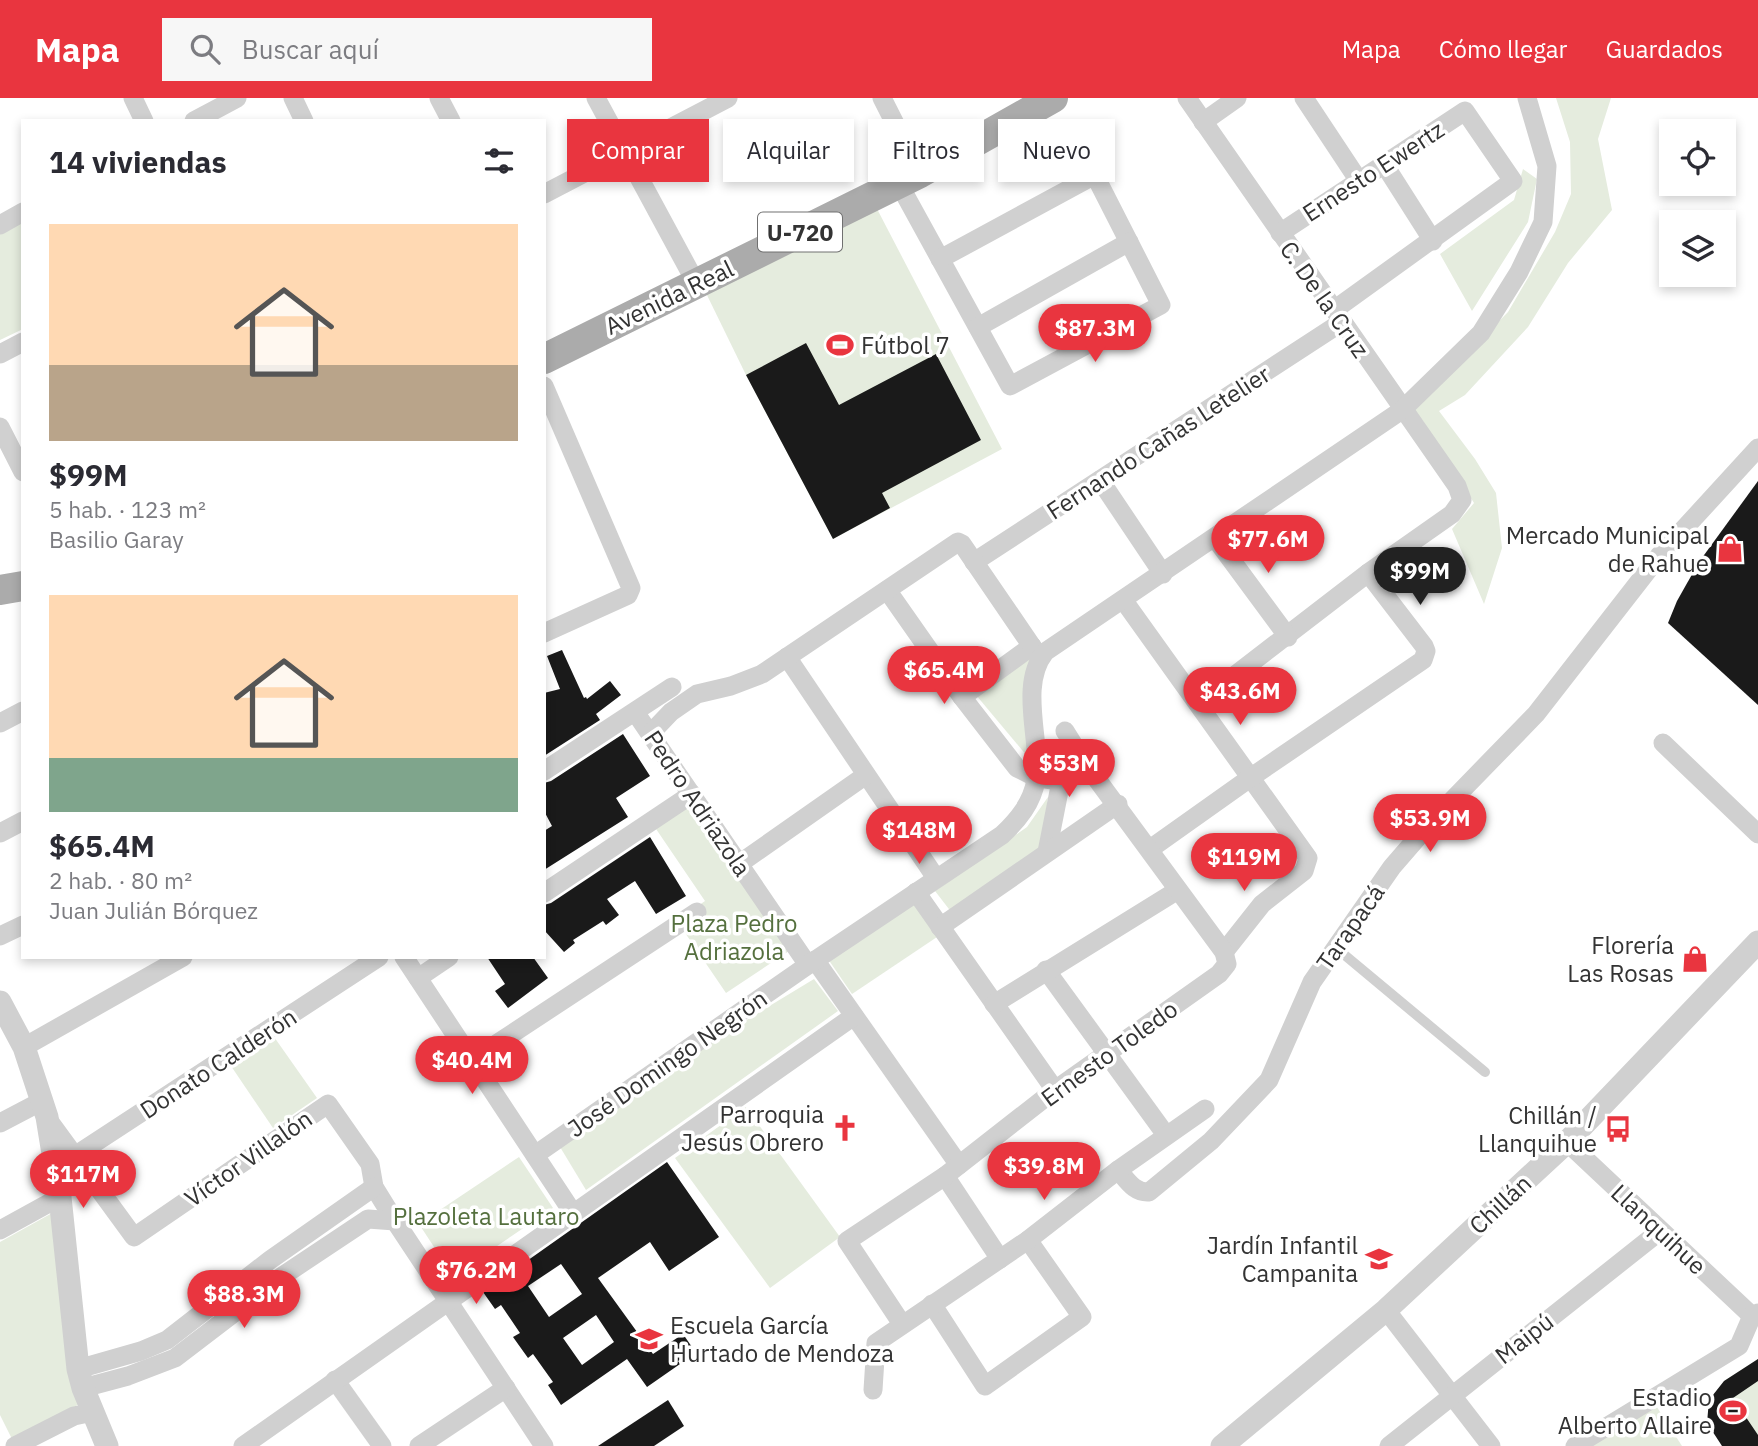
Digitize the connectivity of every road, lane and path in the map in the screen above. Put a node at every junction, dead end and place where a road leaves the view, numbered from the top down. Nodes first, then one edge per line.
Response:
1 (133, 98) edge
2 (236, 98) edge
3 (293, 98) edge
4 (439, 98) edge
5 (596, 98) edge
6 (728, 98) edge
7 (881, 98) edge
8 (1053, 98) edge
9 (1187, 98) edge
10 (1237, 98) edge
11 (1304, 98) edge
12 (1527, 98) edge
13 (143, 119) edge
14 (198, 119) edge
15 (303, 119) edge
16 (450, 119) edge
17 (607, 119) edge
18 (688, 119) edge
19 (888, 119) edge
20 (1203, 122) junction
21 (984, 136) edge
22 (1384, 164) junction
23 (1359, 181) junction
24 (1513, 181) joint
25 (567, 182) edge
26 (641, 182) edge
27 (901, 182) edge
28 (911, 182) edge
29 (1082, 182) edge
30 (1099, 182) edge
31 (546, 193) edge
32 (21, 213) edge
33 (0, 225) edge
34 (1280, 233) junction
35 (1433, 241) junction
36 (1129, 242) junction
37 (940, 259) junction
38 (696, 283) junction
39 (1338, 316) junction
40 (978, 327) junction
41 (21, 343) edge
42 (0, 354) edge
43 (546, 358) edge
44 (546, 391) edge
45 (1402, 410) junction
46 (0, 427) edge
47 (1758, 448) edge
48 (21, 468) edge
49 (1100, 480) junction
50 (1215, 538) junction
51 (974, 562) junction
52 (1368, 573) junction
53 (1164, 574) junction
54 (21, 586) edge
55 (0, 590) edge
56 (887, 590) junction
57 (1124, 601) junction
58 (546, 632) edge
59 (1288, 637) junction
60 (1036, 652) junction
61 (787, 657) junction
62 (671, 687) dead end
63 (962, 697) junction
64 (1199, 703) junction
65 (21, 712) edge
66 (635, 712) junction
67 (0, 723) edge
68 (1065, 731) dead end
69 (650, 734) junction
70 (1662, 743) dead end
71 (1086, 762) junction
72 (546, 770) edge
73 (866, 775) junction
74 (1037, 778) junction
75 (1250, 778) junction
76 (1061, 781) junction
77 (692, 794) junction
78 (1118, 804) junction
79 (21, 822) edge
80 (0, 833) edge
81 (1758, 834) edge
82 (1150, 849) junction
83 (1047, 852) junction
84 (739, 864) junction
85 (936, 878) junction
86 (1178, 890) junction
87 (546, 892) edge
88 (916, 892) junction
89 (697, 912) dead end
90 (21, 926) edge
91 (940, 927) junction
92 (0, 936) edge
93 (1758, 942) edge
94 (1335, 947) junction
95 (1224, 952) junction
96 (180, 959) edge
97 (376, 959) edge
98 (405, 959) edge
99 (446, 959) edge
100 (811, 962) junction
101 (1046, 970) junction
102 (418, 978) junction
103 (994, 1004) junction
104 (2, 1010) edge
105 (854, 1016) junction
106 (24, 1048) junction
107 (1107, 1054) junction
108 (472, 1059) junction
109 (1485, 1072) dead end
110 (1055, 1090) junction
111 (44, 1109) junction
112 (1205, 1109) dead end
113 (0, 1123) edge
114 (1166, 1135) junction
115 (1567, 1142) junction
116 (535, 1155) junction
117 (76, 1156) junction
118 (55, 1167) junction
119 (952, 1170) junction
120 (1118, 1170) junction
121 (374, 1187) junction
122 (60, 1197) junction
123 (355, 1199) junction
124 (573, 1213) junction
125 (368, 1219) junction
126 (395, 1222) junction
127 (0, 1230) edge
128 (1660, 1231) junction
129 (1028, 1240) junction
130 (1000, 1259) junction
131 (275, 1268) junction
132 (448, 1300) junction
133 (932, 1304) junction
134 (1386, 1310) junction
135 (1755, 1315) edge
136 (902, 1324) junction
137 (80, 1379) junction
138 (335, 1380) junction
139 (506, 1388) junction
140 (873, 1391) dead end
141 (1452, 1395) junction
142 (93, 1412) junction
143 (15, 1446) edge
144 (107, 1446) edge
145 (243, 1446) edge
146 (382, 1446) edge
147 (419, 1446) edge
148 (544, 1446) edge
149 (1222, 1446) edge
150 (1389, 1446) edge
151 (1491, 1446) edge
152 (1575, 1446) edge

1 - 13 street
2 - 14 street
3 - 15 street
4 - 16 street
5 - 17 street
6 - 18 street
7 - 19 street
8 - 21 main road, Avenida Real / U-720
9 - 20 street, C. De la Cruz
10 - 20 street
11 - 23 street
12 - 45 street
20 - 34 street, C. De la Cruz
22 - 23 street, Ernesto Ewertz
22 - 24 street, Ernesto Ewertz
22 - 35 street
23 - 34 street, Ernesto Ewertz
24 - 35 street, Fernando Cañas Letelier
25 - 31 street
26 - 38 street
27 - 38 main road, Avenida Real / U-720
28 - 37 street
29 - 37 street
30 - 36 street
32 - 33 street
34 - 39 street, C. De la Cruz
35 - 39 street, Fernando Cañas Letelier
36 - 40 street
36 - 40 street
37 - 40 street
38 - 43 main road, Avenida Real / U-720
39 - 45 street, C. De la Cruz
39 - 49 street, Fernando Cañas Letelier
41 - 42 street
44 - 58 street
45 - 50 street
45 - 52 street, C. De la Cruz
46 - 48 street
47 - 94 street, Tarapacá
49 - 51 street, Fernando Cañas Letelier
49 - 53 street
50 - 53 street
50 - 59 street
51 - 56 street
51 - 60 street
52 - 59 street
52 - 75 street
53 - 57 street
54 - 55 main road
56 - 61 street
56 - 63 street
57 - 60 street
57 - 64 street
59 - 64 street
60 - 63 street
60 - 74 street
61 - 69 street
61 - 73 street
62 - 66 street
63 - 74 street
64 - 75 street
65 - 67 street
66 - 69 street, Pedro Adriazola
66 - 72 street
68 - 71 street
69 - 77 street, Pedro Adriazola
70 - 81 street
71 - 76 street
71 - 78 street
73 - 84 street
73 - 85 street
74 - 76 street
74 - 85 street, José Domingo Negrón
75 - 82 street
75 - 95 street, Ernesto Toledo
76 - 83 street
77 - 84 street, Pedro Adriazola
77 - 87 street
78 - 82 street
78 - 83 street
79 - 80 street
82 - 86 street
83 - 91 street
84 - 100 street, Pedro Adriazola
85 - 88 street, José Domingo Negrón
86 - 95 street
86 - 101 street
88 - 91 street
88 - 100 street, José Domingo Negrón
89 - 108 street
90 - 92 street
91 - 103 street
93 - 115 street, Chillán
94 - 109 lane
94 - 120 street, Tarapacá
95 - 107 street, Ernesto Toledo
96 - 106 street
97 - 117 street, Donato Calderón
98 - 102 street
99 - 102 street
100 - 105 street, Pedro Adriazola
100 - 116 street, José Domingo Negrón
101 - 103 street
101 - 107 street
102 - 108 street
103 - 110 street
104 - 106 street
105 - 119 street, Pedro Adriazola
105 - 124 street
106 - 111 street
107 - 110 street, Ernesto Toledo
107 - 114 street
108 - 116 street
110 - 119 street, Ernesto Toledo
111 - 113 street
111 - 117 street
111 - 118 street
112 - 114 street
114 - 120 street
115 - 128 street, Llanquihue
115 - 134 street, Chillán
116 - 124 street
117 - 118 street, Donato Calderón
117 - 121 street, Víctor Villalón
118 - 122 street
119 - 130 street, Pedro Adriazola
119 - 136 street, Ernesto Toledo
120 - 129 street
121 - 123 street
121 - 126 street
122 - 127 street
122 - 137 street
123 - 125 street
123 - 131 street
124 - 132 street
125 - 126 street
125 - 131 street
126 - 132 street
128 - 135 street, Llanquihue
128 - 141 street, Maipú
129 - 130 street
129 - 133 street
130 - 133 street
131 - 137 street
132 - 138 street
132 - 139 street
133 - 136 street
134 - 141 street
134 - 149 street, Chillán
135 - 152 street
136 - 140 street
137 - 142 street
138 - 145 street
138 - 146 street
139 - 147 street
139 - 148 street
141 - 150 street, Maipú
141 - 151 street
142 - 143 street
142 - 144 street

